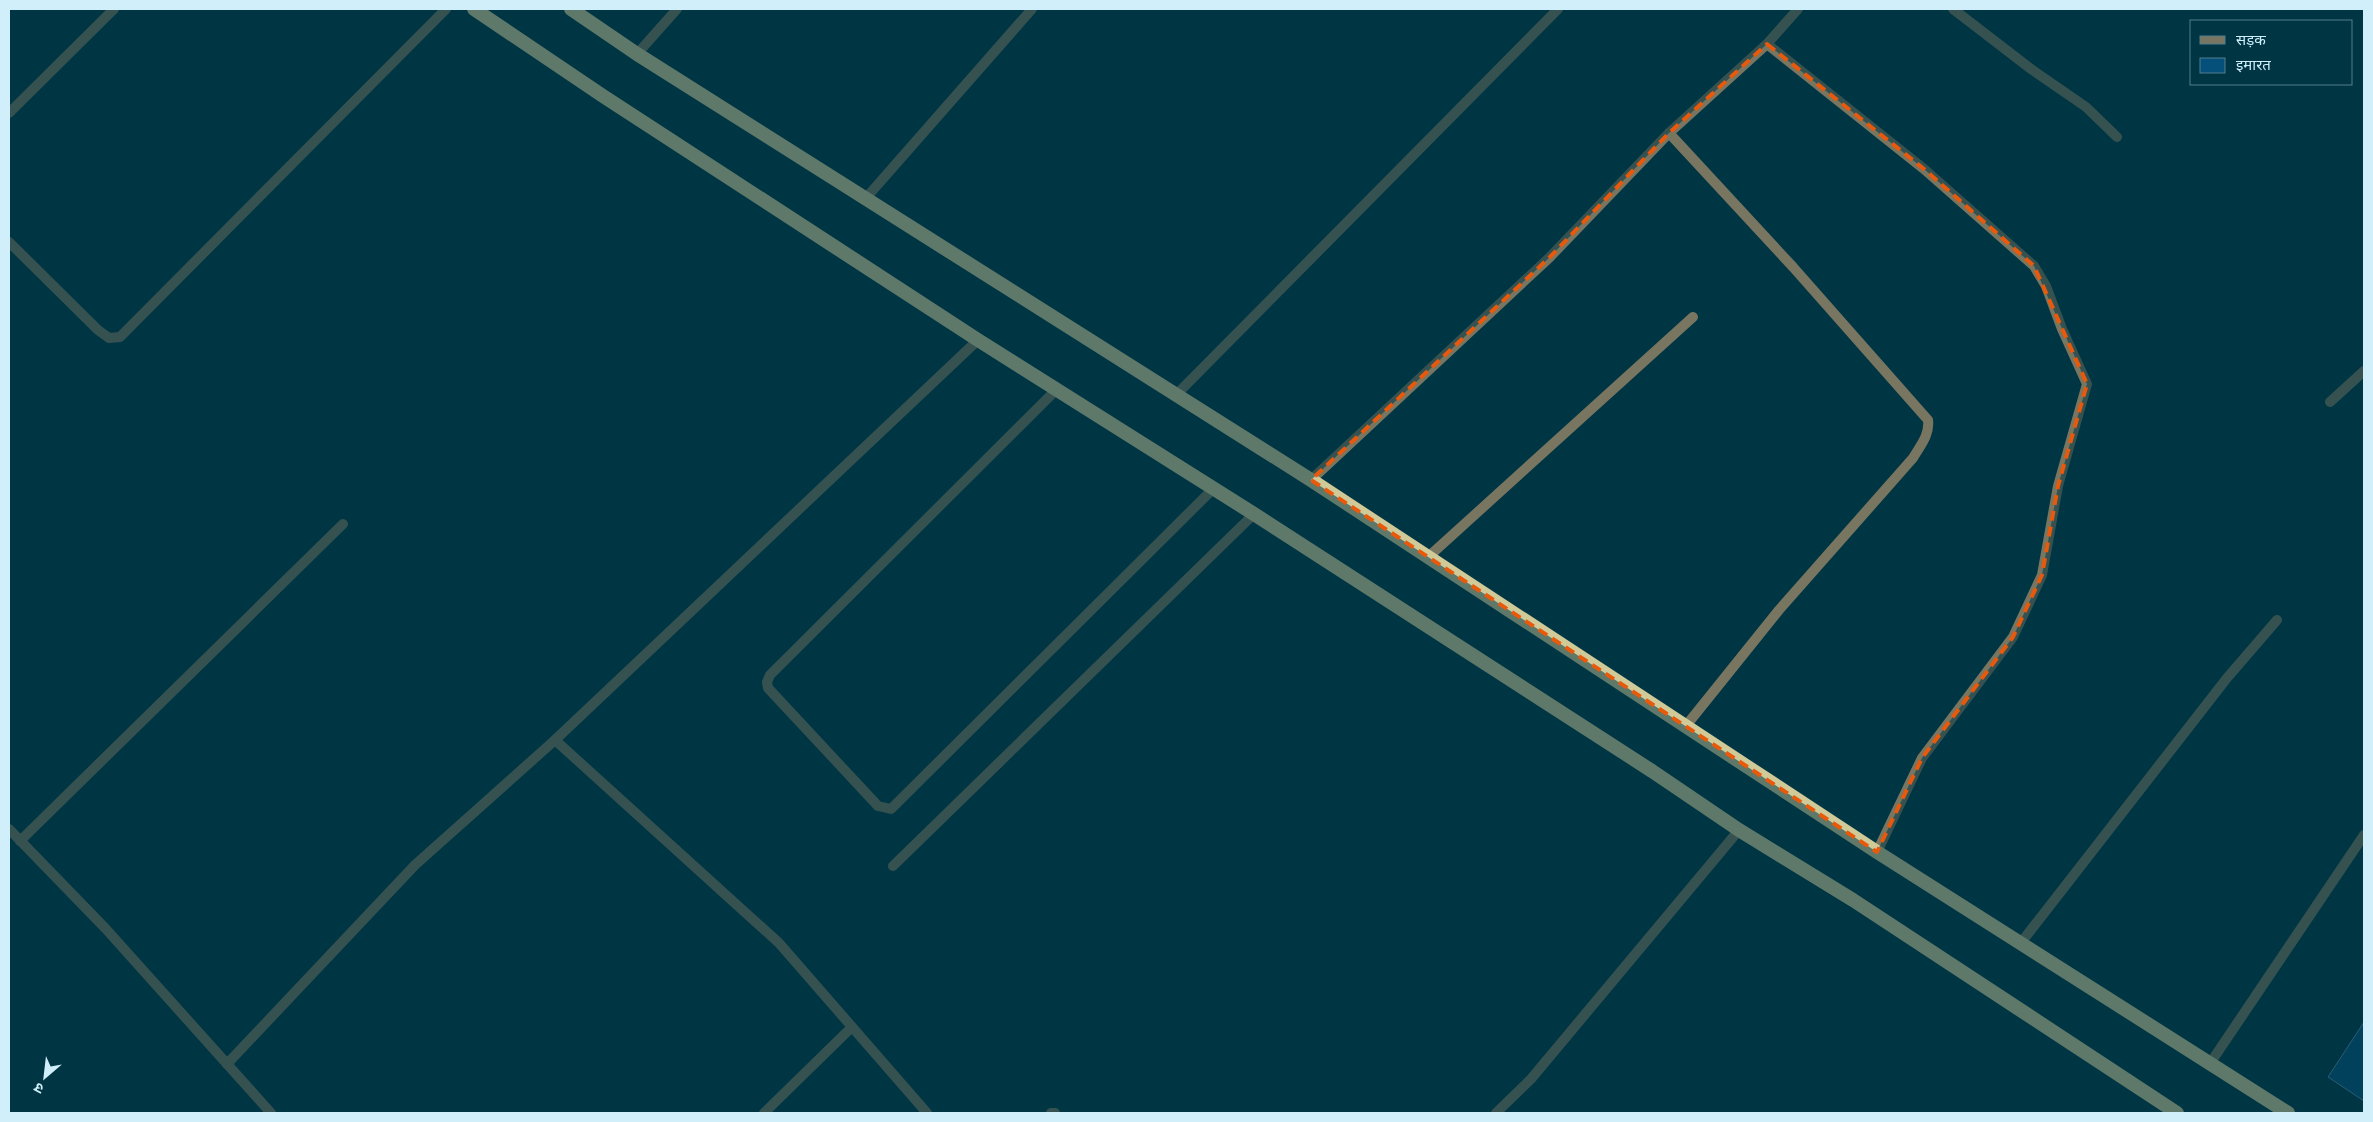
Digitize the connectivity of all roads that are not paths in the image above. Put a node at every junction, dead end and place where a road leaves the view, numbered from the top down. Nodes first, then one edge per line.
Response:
1 (114, 9) edge
2 (446, 9) edge
3 (474, 9) edge
4 (571, 9) edge
5 (677, 9) edge
6 (1032, 9) edge
7 (1558, 9) edge
8 (1798, 9) edge
9 (1953, 9) edge
10 (1767, 44) junction
11 (637, 54) junction
12 (9, 113) edge
13 (1669, 133) junction
14 (2117, 137) dead end
15 (866, 198) junction
16 (9, 242) edge
17 (1693, 317) dead end
18 (978, 340) junction
19 (2364, 371) edge
20 (1056, 390) junction
21 (1175, 396) junction
22 (2330, 402) dead end
23 (1311, 480) junction
24 (1213, 489) junction
25 (1254, 514) junction
26 (343, 524) dead end
27 (1427, 558) junction
28 (2277, 620) dead end
29 (1685, 727) junction
30 (555, 740) junction
31 (9, 829) edge
32 (1739, 830) junction
33 (2364, 835) edge
34 (20, 841) junction
35 (1877, 852) junction
36 (893, 866) dead end
37 (2020, 944) junction
38 (852, 1027) junction
39 (228, 1064) junction
40 (2209, 1064) junction
41 (271, 1113) edge
42 (764, 1113) edge
43 (927, 1113) edge
44 (1051, 1113) edge
45 (1055, 1113) edge
46 (1496, 1113) edge
47 (2177, 1113) edge
48 (2288, 1113) edge

1 - 12 street
2 - 16 street
3 - 18 highway
4 - 11 highway
5 - 11 street
6 - 15 street
7 - 21 street
8 - 10 street
9 - 14 street
10 - 13 street
10 - 35 street
11 - 15 highway
13 - 23 street
13 - 29 street
15 - 21 highway
17 - 27 street
18 - 20 highway
18 - 30 street
19 - 22 street
20 - 24 highway
20 - 24 street
21 - 23 highway
23 - 27 highway
24 - 25 highway
25 - 32 highway
25 - 36 street
26 - 34 street
27 - 29 highway
28 - 37 street
29 - 35 highway
30 - 38 street
30 - 39 street
31 - 34 street
32 - 46 street
32 - 47 highway
33 - 40 street
34 - 39 street
35 - 37 highway
37 - 40 highway
38 - 42 street
38 - 43 street
39 - 41 street
40 - 48 highway
44 - 45 street

